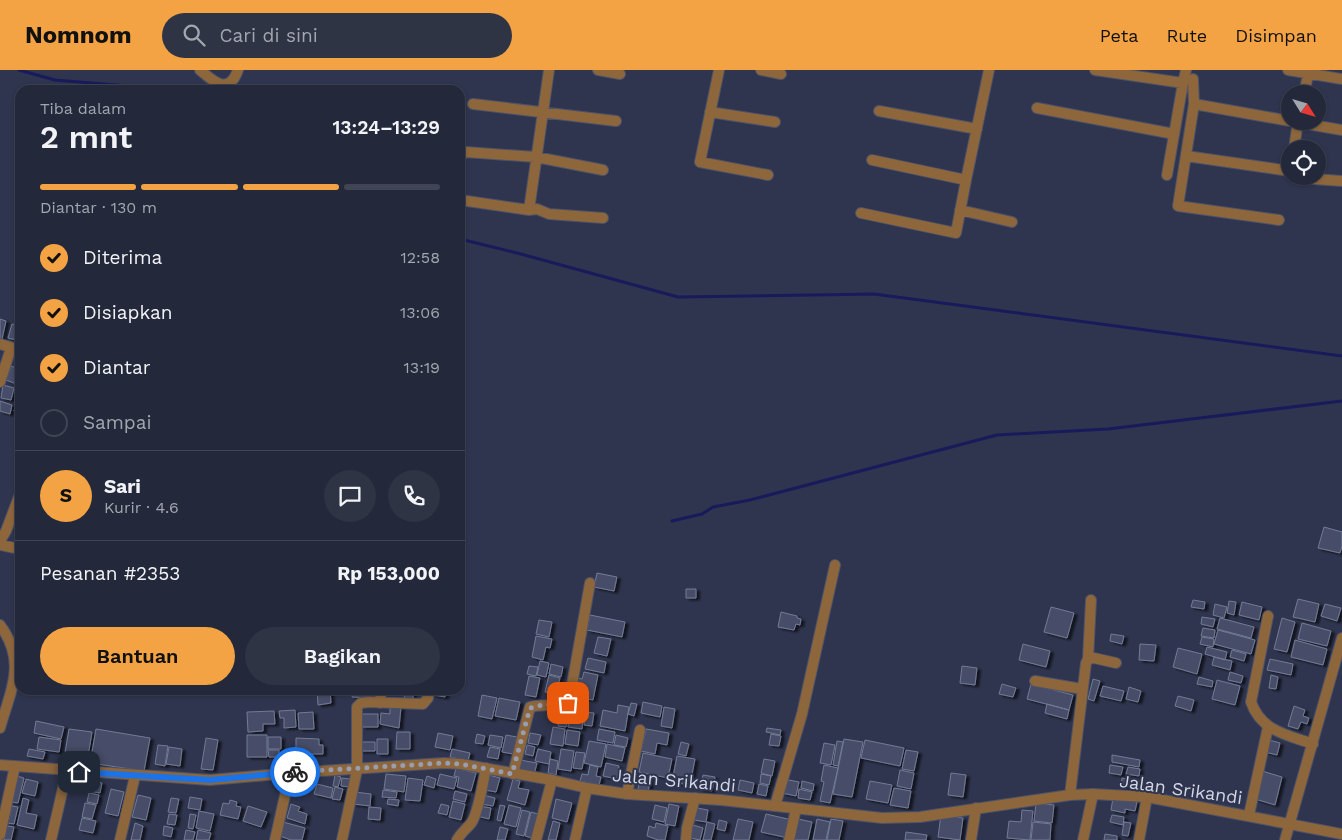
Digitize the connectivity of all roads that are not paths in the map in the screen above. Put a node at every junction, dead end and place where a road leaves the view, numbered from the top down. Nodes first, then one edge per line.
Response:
1 (200, 70) edge
2 (238, 70) edge
3 (549, 70) edge
4 (598, 70) edge
5 (720, 70) edge
6 (761, 70) edge
7 (989, 70) edge
8 (1095, 70) edge
9 (1186, 70) edge
10 (1288, 70) edge
11 (1309, 72) edge
12 (620, 74) dead end
13 (781, 74) dead end
14 (1193, 79) dead end
15 (1342, 79) edge
16 (1183, 83) junction
17 (1306, 85) edge
18 (473, 104) dead end
19 (1194, 104) junction
20 (1037, 108) dead end
21 (879, 110) dead end
22 (710, 112) junction
23 (543, 113) junction
24 (1281, 120) edge
25 (616, 121) dead end
26 (776, 122) dead end
27 (1326, 127) edge
28 (977, 129) junction
29 (1342, 130) edge
30 (1174, 134) junction
31 (465, 153) edge
32 (1186, 156) junction
33 (536, 157) junction
34 (872, 160) dead end
35 (602, 170) dead end
36 (1281, 171) edge
37 (768, 175) dead end
38 (1167, 175) dead end
39 (966, 180) junction
40 (1326, 180) edge
41 (1342, 181) edge
42 (465, 201) edge
43 (529, 210) junction
44 (960, 210) junction
45 (861, 213) dead end
46 (603, 218) dead end
47 (1279, 220) dead end
48 (1012, 222) dead end
49 (0, 344) edge
50 (15, 349) edge
51 (0, 382) edge
52 (15, 506) edge
53 (0, 541) edge
54 (0, 545) edge
55 (15, 548) edge
56 (835, 565) dead end
57 (590, 583) dead end
58 (1091, 600) dead end
59 (1268, 616) dead end
60 (0, 625) edge
61 (1342, 638) edge
62 (1088, 659) junction
63 (15, 660) edge
64 (1116, 663) dead end
65 (15, 675) edge
66 (1035, 681) dead end
67 (1082, 689) junction
68 (381, 695) edge
69 (428, 695) edge
70 (380, 703) junction
71 (1268, 727) junction
72 (0, 728) edge
73 (640, 730) dead end
74 (1313, 744) junction
75 (0, 765) edge
76 (15, 766) junction
77 (486, 768) junction
78 (356, 770) junction
79 (67, 771) junction
80 (290, 773) junction
81 (512, 774) junction
82 (135, 776) junction
83 (552, 780) junction
84 (587, 788) junction
85 (627, 794) junction
86 (1093, 794) junction
87 (1070, 796) junction
88 (1147, 797) junction
89 (695, 798) junction
90 (775, 806) junction
91 (976, 808) junction
92 (796, 809) junction
93 (1249, 815) junction
94 (1289, 823) junction
95 (1342, 834) edge
96 (0, 835) edge
97 (51, 840) edge
98 (120, 840) edge
99 (275, 840) edge
100 (342, 840) edge
101 (457, 840) edge
102 (536, 840) edge
103 (575, 840) edge
104 (686, 840) edge
105 (789, 840) edge
106 (971, 840) edge
107 (1083, 840) edge
108 (1139, 840) edge
109 (1285, 840) edge

1 - 2 street
3 - 23 street
4 - 12 street
5 - 22 street
6 - 13 street
7 - 28 street
8 - 16 street
9 - 16 street
10 - 11 street
11 - 15 street
11 - 17 street
14 - 19 street
16 - 30 street
18 - 23 street
19 - 24 street
19 - 32 street
20 - 30 street
21 - 28 street
22 - 26 street
22 - 37 street
23 - 25 street
23 - 33 street
27 - 29 street
28 - 39 street
30 - 38 street
31 - 33 street
32 - 36 street
32 - 47 street
33 - 35 street
33 - 43 street
34 - 39 street
39 - 44 street
40 - 41 street
42 - 43 street
43 - 46 street
44 - 45 street
44 - 48 street
49 - 50 street
50 - 51 street
52 - 53 street
54 - 55 street
56 - 90 street
57 - 81 street
58 - 62 street
59 - 71 street
60 - 63 street
61 - 74 street
62 - 64 street
62 - 67 street
65 - 72 street
66 - 67 street
67 - 87 street
68 - 70 street
69 - 70 street
70 - 78 street
71 - 74 street
71 - 93 street
73 - 85 street
74 - 94 street
75 - 76 street, Jalan Srikandi
76 - 79 street, Jalan Srikandi
76 - 96 street
77 - 78 street, Jalan Srikandi
77 - 81 street, Jalan Srikandi
77 - 101 street
78 - 80 street, Jalan Srikandi
78 - 100 street
79 - 82 street, Jalan Srikandi
79 - 97 street
80 - 82 street, Jalan Srikandi
80 - 99 street
81 - 83 street, Jalan Srikandi
82 - 98 street
83 - 84 street, Jalan Srikandi
83 - 102 street
84 - 85 street, Jalan Srikandi
84 - 103 street
85 - 89 street, Jalan Srikandi
86 - 87 street, Jalan Srikandi
86 - 88 street, Jalan Srikandi
86 - 107 street
87 - 91 street, Jalan Srikandi
88 - 93 street, Jalan Srikandi
88 - 108 street
89 - 90 street, Jalan Srikandi
89 - 104 street
90 - 92 street, Jalan Srikandi
91 - 92 street, Jalan Srikandi
91 - 106 street
92 - 105 street
93 - 94 street, Jalan Srikandi
94 - 95 street, Jalan Srikandi
94 - 109 street

